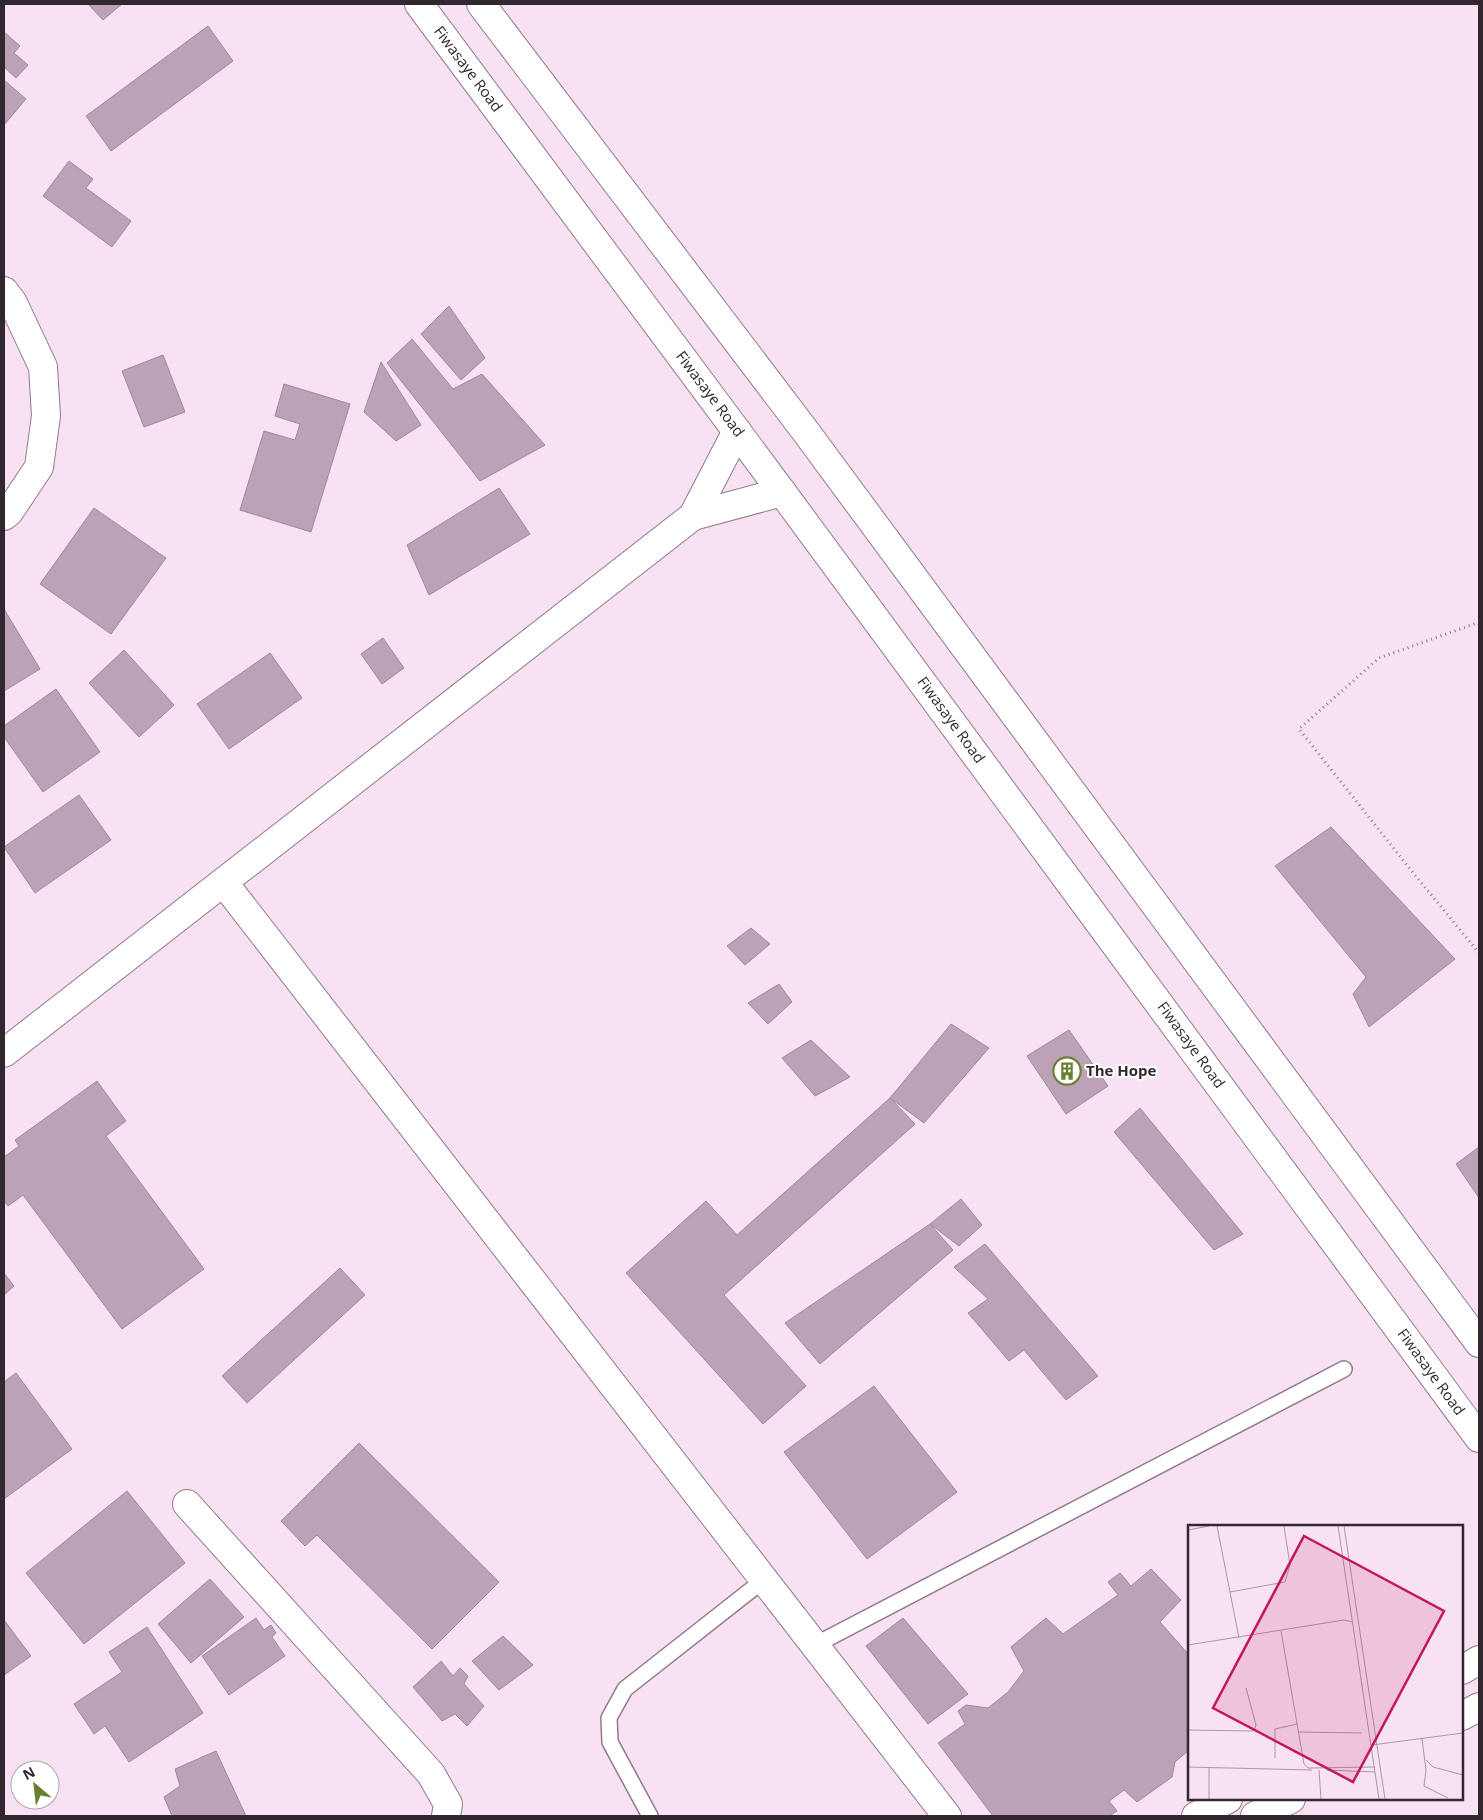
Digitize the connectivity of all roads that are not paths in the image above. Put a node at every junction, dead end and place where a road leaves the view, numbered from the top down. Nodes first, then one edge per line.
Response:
1 (419, 4) edge
2 (481, 4) edge
3 (4, 291) edge
4 (737, 431) junction
5 (782, 492) junction
6 (4, 516) edge
7 (693, 516) junction
8 (224, 883) junction
9 (4, 1053) edge
10 (1479, 1343) edge
11 (1344, 1369) dead end
12 (1479, 1438) edge
13 (187, 1504) dead end
14 (765, 1579) junction
15 (815, 1645) junction
16 (1479, 1660) edge
17 (1463, 1669) edge
18 (1479, 1707) edge
19 (1463, 1715) edge
20 (1226, 1800) edge
21 (1289, 1800) edge
22 (446, 1816) edge
23 (650, 1816) edge
24 (947, 1816) edge
25 (1196, 1816) edge
26 (1255, 1816) edge

1 - 4 main road, Fiwasaye Road
2 - 10 main road
3 - 6 main road
4 - 5 main road, Fiwasaye Road
4 - 7 main road
5 - 7 main road
5 - 12 main road, Fiwasaye Road
7 - 8 main road
8 - 9 main road
8 - 14 main road
11 - 15 lane
13 - 22 main road
14 - 15 main road
14 - 23 lane
15 - 24 main road
16 - 17 main road
18 - 19 main road
20 - 25 main road
21 - 26 main road

